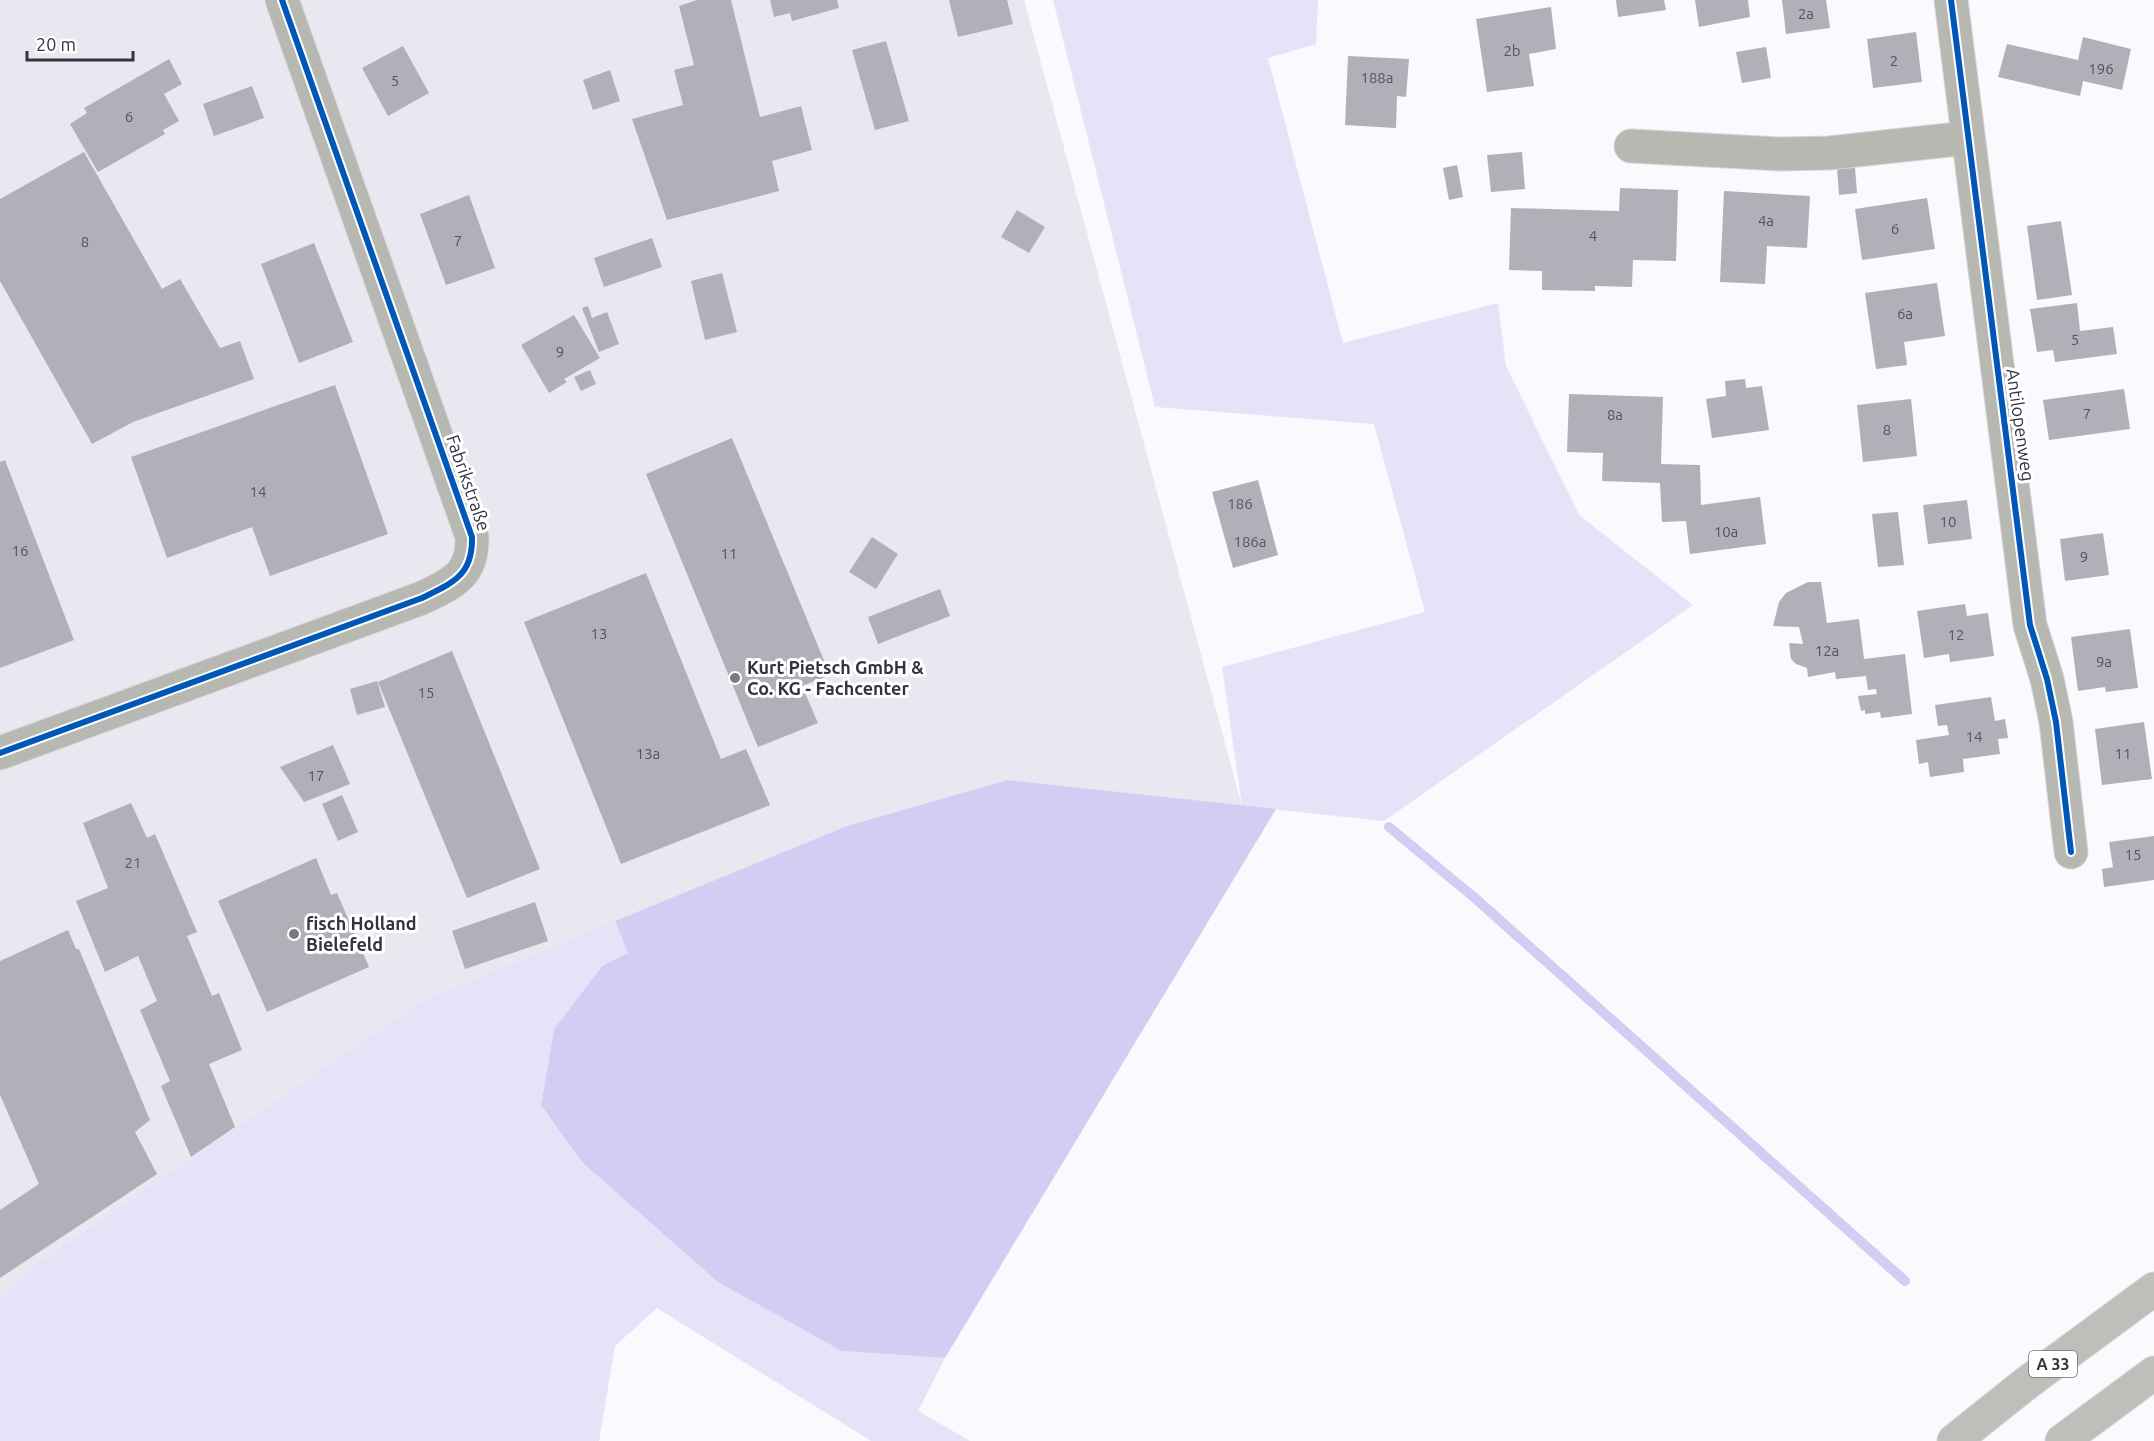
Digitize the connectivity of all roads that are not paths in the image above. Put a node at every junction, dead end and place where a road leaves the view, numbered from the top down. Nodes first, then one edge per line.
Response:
1 (282, 0) edge
2 (1951, 0) edge
3 (1967, 138) junction
4 (1631, 146) dead end
5 (0, 753) edge
6 (2071, 852) dead end
7 (2154, 1289) edge
8 (2154, 1373) edge
9 (1954, 1441) edge
10 (2062, 1441) edge

1 - 5 street, Fabrikstraße
2 - 3 street, Antilopenweg
3 - 4 street
3 - 6 street, Antilopenweg
7 - 9 highway, A 33
8 - 10 highway

